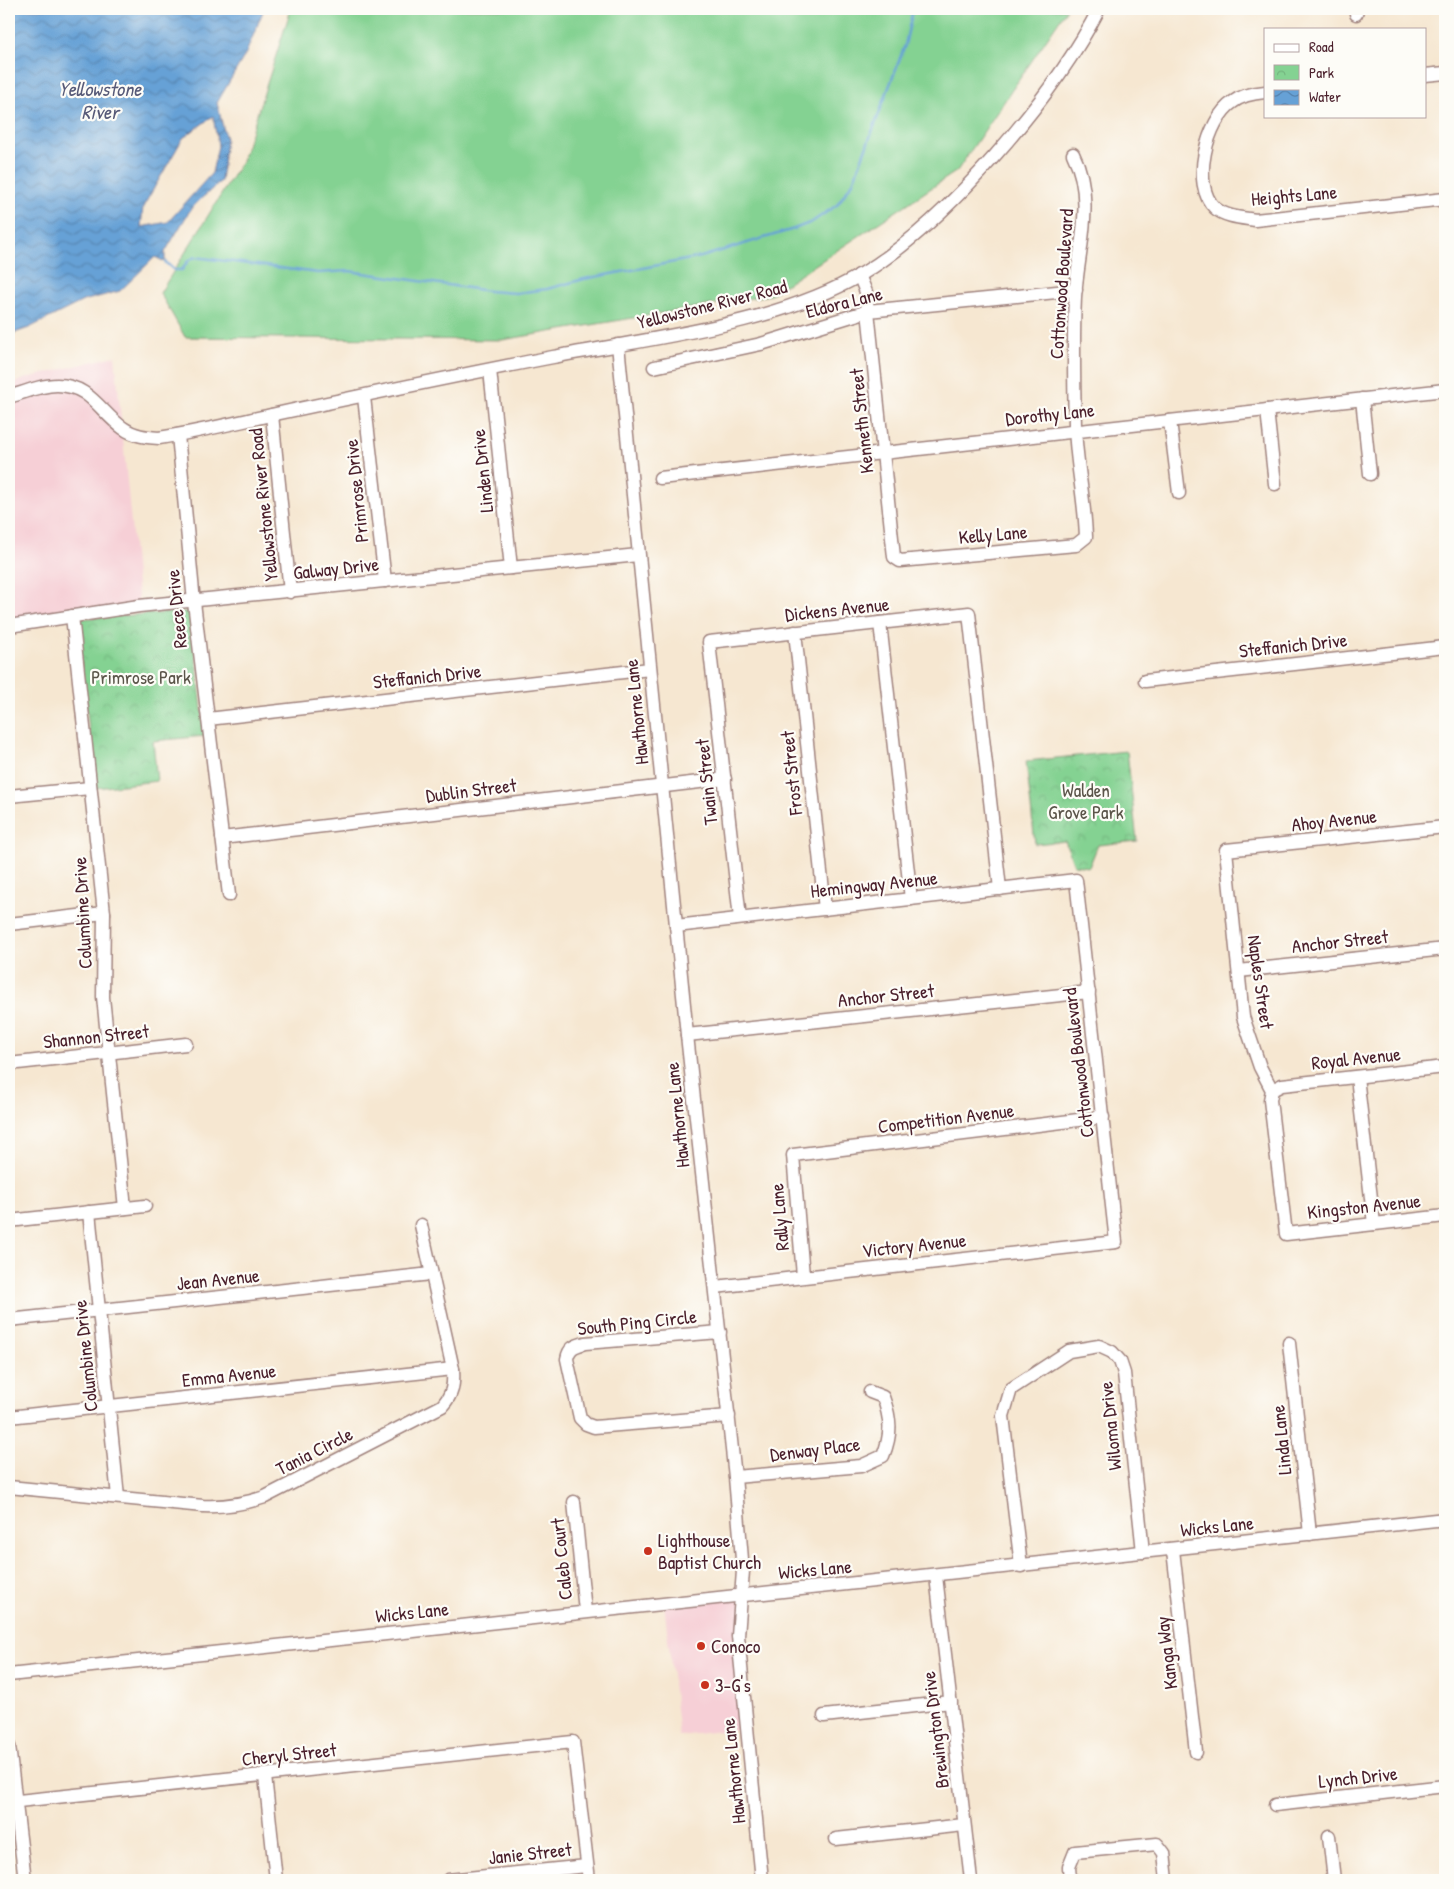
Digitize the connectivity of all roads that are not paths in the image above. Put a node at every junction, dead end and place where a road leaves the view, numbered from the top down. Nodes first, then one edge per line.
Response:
1 (1099, 9) edge
2 (1445, 73) edge
3 (1426, 75) edge
4 (1264, 92) edge
5 (1073, 154) dead end
6 (1445, 199) edge
7 (859, 276) junction
8 (1076, 290) junction
9 (868, 311) junction
10 (618, 345) junction
11 (654, 367) dead end
12 (490, 370) junction
13 (1445, 390) edge
14 (9, 397) edge
15 (364, 397) junction
16 (1362, 399) junction
17 (1267, 410) junction
18 (272, 414) junction
19 (1170, 420) junction
20 (1075, 430) junction
21 (178, 435) junction
22 (882, 451) junction
23 (1370, 474) dead end
24 (660, 478) dead end
25 (1275, 484) dead end
26 (1178, 493) dead end
27 (1086, 537) joint
28 (638, 555) junction
29 (900, 561) joint
30 (511, 568) junction
31 (385, 581) junction
32 (290, 592) junction
33 (194, 602) junction
34 (72, 616) junction
35 (880, 623) junction
36 (9, 626) edge
37 (794, 632) junction
38 (709, 642) joint
39 (1445, 647) edge
40 (650, 669) junction
41 (1145, 681) dead end
42 (208, 720) junction
43 (725, 779) junction
44 (664, 787) junction
45 (90, 788) junction
46 (9, 796) edge
47 (1445, 827) edge
48 (222, 838) junction
49 (1226, 850) joint
50 (1076, 880) joint
51 (1000, 889) junction
52 (229, 894) dead end
53 (911, 899) junction
54 (825, 909) junction
55 (104, 913) junction
56 (740, 918) junction
57 (9, 924) edge
58 (676, 926) junction
59 (1445, 949) edge
60 (1239, 971) junction
61 (1089, 992) junction
62 (687, 1035) junction
63 (186, 1044) dead end
64 (108, 1054) junction
65 (9, 1064) edge
66 (1445, 1067) edge
67 (1357, 1077) junction
68 (1272, 1090) junction
69 (1103, 1117) junction
70 (793, 1155) joint
71 (145, 1206) dead end
72 (125, 1208) junction
73 (89, 1212) junction
74 (1445, 1216) edge
75 (9, 1221) edge
76 (1374, 1224) junction
77 (421, 1225) dead end
78 (1286, 1234) joint
79 (1116, 1242) joint
80 (432, 1274) junction
81 (803, 1276) junction
82 (715, 1287) junction
83 (99, 1311) junction
84 (9, 1320) edge
85 (720, 1332) junction
86 (1289, 1343) dead end
87 (452, 1369) junction
88 (870, 1392) dead end
89 (109, 1407) junction
90 (729, 1416) junction
91 (9, 1417) edge
92 (735, 1477) junction
93 (9, 1487) edge
94 (118, 1497) junction
95 (574, 1502) dead end
96 (1445, 1519) edge
97 (1310, 1534) junction
98 (1173, 1550) junction
99 (1143, 1552) junction
100 (1021, 1566) junction
101 (936, 1576) junction
102 (742, 1595) junction
103 (585, 1611) junction
104 (9, 1675) edge
105 (951, 1702) junction
106 (824, 1716) dead end
107 (9, 1746) edge
108 (1196, 1752) dead end
109 (265, 1776) junction
110 (1445, 1786) edge
111 (12, 1801) edge
112 (1275, 1804) dead end
113 (964, 1825) junction
114 (1329, 1836) dead end
115 (836, 1839) dead end
116 (587, 1866) junction
117 (25, 1880) edge
118 (276, 1880) edge
119 (448, 1880) edge
120 (589, 1880) edge
121 (762, 1880) edge
122 (971, 1880) edge
123 (1070, 1880) edge
124 (1168, 1880) edge
125 (1334, 1880) edge

1 - 7 street, Yellowstone River Road
2 - 3 street
4 - 6 street, Heights Lane
5 - 8 street, Cottonwood Boulevard
7 - 9 street, Kenneth Street
7 - 10 street, Yellowstone River Road
8 - 9 street, Eldora Lane
8 - 20 street, Cottonwood Boulevard
9 - 11 street, Eldora Lane
9 - 22 street, Kenneth Street
10 - 12 street, Yellowstone River Road
10 - 28 street, Hawthorne Lane
12 - 15 street, Yellowstone River Road
12 - 30 street, Linden Drive
13 - 16 street, Dorothy Lane
14 - 21 street, Yellowstone River Road
15 - 18 street, Yellowstone River Road
15 - 31 street, Primrose Drive
16 - 17 street, Dorothy Lane
16 - 23 street
17 - 19 street, Dorothy Lane
17 - 25 street
18 - 21 street, Yellowstone River Road
18 - 32 street, Yellowstone River Road
19 - 20 street, Dorothy Lane
19 - 26 street
20 - 22 street, Dorothy Lane
20 - 27 street, Cottonwood Boulevard
21 - 33 street, Reece Drive
22 - 24 street, Dorothy Lane
22 - 29 street, Kenneth Street
27 - 29 street, Kelly Lane
28 - 30 street, Galway Drive
28 - 40 street, Hawthorne Lane
30 - 31 street, Galway Drive
31 - 32 street, Galway Drive
32 - 33 street, Galway Drive
33 - 34 street, Galway Drive
33 - 42 street, Reece Drive
34 - 36 street, Galway Drive
34 - 45 street, Columbine Drive
35 - 37 street, Dickens Avenue
35 - 51 street, Dickens Avenue
35 - 53 street
37 - 38 street, Dickens Avenue
37 - 54 street, Frost Street
38 - 43 street, Twain Street
39 - 41 street, Steffanich Drive
40 - 42 street, Steffanich Drive
40 - 44 street, Hawthorne Lane
42 - 48 street, Reece Drive
43 - 44 street, Dublin Street
43 - 56 street, Twain Street
44 - 48 street, Dublin Street
44 - 58 street, Hawthorne Lane
45 - 46 street
45 - 55 street, Columbine Drive
47 - 49 street, Ahoy Avenue
48 - 52 street, Reece Drive
49 - 60 street, Naples Street
50 - 51 street, Hemingway Avenue
50 - 61 street, Cottonwood Boulevard
51 - 53 street, Hemingway Avenue
53 - 54 street, Hemingway Avenue
54 - 56 street, Hemingway Avenue
55 - 57 street
55 - 64 street, Columbine Drive
56 - 58 street, Hemingway Avenue
58 - 62 street, Hawthorne Lane
59 - 60 street, Anchor Street
60 - 68 street, Naples Street
61 - 62 street, Anchor Street
61 - 69 street, Cottonwood Boulevard
62 - 82 street, Hawthorne Lane
63 - 64 street, Shannon Street
64 - 65 street, Shannon Street
64 - 72 street, Columbine Drive
66 - 67 street, Royal Avenue
67 - 68 street, Royal Avenue
67 - 76 street
68 - 78 street, Naples Street
69 - 70 street, Competition Avenue
69 - 79 street, Cottonwood Boulevard
70 - 81 street, Rally Lane
71 - 72 street
72 - 73 street
73 - 75 street
73 - 83 street, Columbine Drive
74 - 76 street, Kingston Avenue
76 - 78 street, Kingston Avenue
77 - 80 street, Tania Circle
79 - 81 street, Victory Avenue
80 - 83 street, Jean Avenue
80 - 87 street, Tania Circle
81 - 82 street, Victory Avenue
82 - 85 street, Hawthorne Lane
83 - 84 street, Jean Avenue
83 - 89 street, Columbine Drive
85 - 90 street, Hawthorne Lane
85 - 90 street, South Ping Circle
86 - 97 street, Linda Lane
87 - 89 street, Emma Avenue
87 - 94 street, Tania Circle
88 - 92 street, Denway Place
89 - 91 street, Emma Avenue
89 - 94 street, Columbine Drive
90 - 92 street, Hawthorne Lane
92 - 102 street, Hawthorne Lane
93 - 94 street, Tania Circle
95 - 103 street, Caleb Court
96 - 97 street, Wicks Lane
97 - 98 street, Wicks Lane
98 - 99 street, Wicks Lane
98 - 108 street, Kanga Way
99 - 100 street, Wicks Lane
99 - 100 street, Wiloma Drive
100 - 101 street, Wicks Lane
101 - 102 street, Wicks Lane
101 - 105 street, Brewington Drive
102 - 103 street, Wicks Lane
102 - 121 street, Hawthorne Lane
103 - 104 street, Wicks Lane
105 - 106 street
105 - 113 street, Brewington Drive
107 - 111 street
109 - 111 street, Cheryl Street
109 - 116 street, Cheryl Street
109 - 118 street
110 - 112 street, Lynch Drive
111 - 117 street
113 - 115 street
113 - 122 street, Brewington Drive
114 - 125 street
116 - 119 street, Janie Street
116 - 120 street
123 - 124 street

